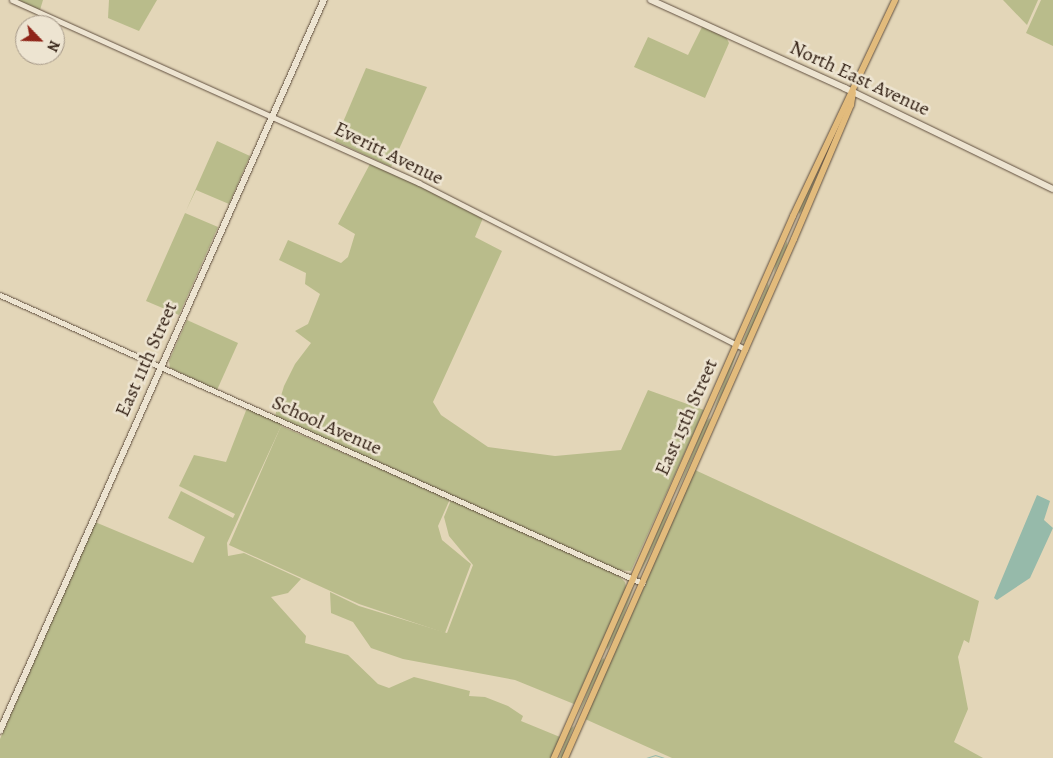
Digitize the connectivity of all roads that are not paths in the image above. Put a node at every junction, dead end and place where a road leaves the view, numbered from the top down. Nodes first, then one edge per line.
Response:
1 (12, 0) edge
2 (324, 0) edge
3 (651, 0) edge
4 (895, 0) edge
5 (853, 92) junction
6 (272, 115) junction
7 (1053, 189) edge
8 (805, 213) junction
9 (793, 216) junction
10 (798, 228) junction
11 (0, 295) edge
12 (736, 345) junction
13 (745, 349) junction
14 (161, 367) junction
15 (633, 579) junction
16 (642, 583) junction
17 (0, 731) edge
18 (554, 758) edge
19 (565, 758) edge

1 - 6 street, Everitt Avenue
2 - 6 main road, East 11th Street
3 - 5 main road, North East Avenue
4 - 5 main road, East 15th Street
5 - 7 main road, North East Avenue
5 - 8 main road, East 15th Street
5 - 9 main road, East 15th Street
6 - 12 street, Everitt Avenue
6 - 14 main road, East 11th Street
8 - 9 main road
8 - 10 main road, East 15th Street
9 - 10 main road
9 - 12 main road, East 15th Street
10 - 13 main road, East 15th Street
11 - 14 street, School Avenue
12 - 13 street, Everitt Avenue
12 - 15 main road, East 15th Street
13 - 16 main road, East 15th Street
14 - 15 street, School Avenue
14 - 17 main road, East 11th Street
15 - 16 street, School Avenue
15 - 18 main road, East 15th Street
16 - 19 main road, East 15th Street

